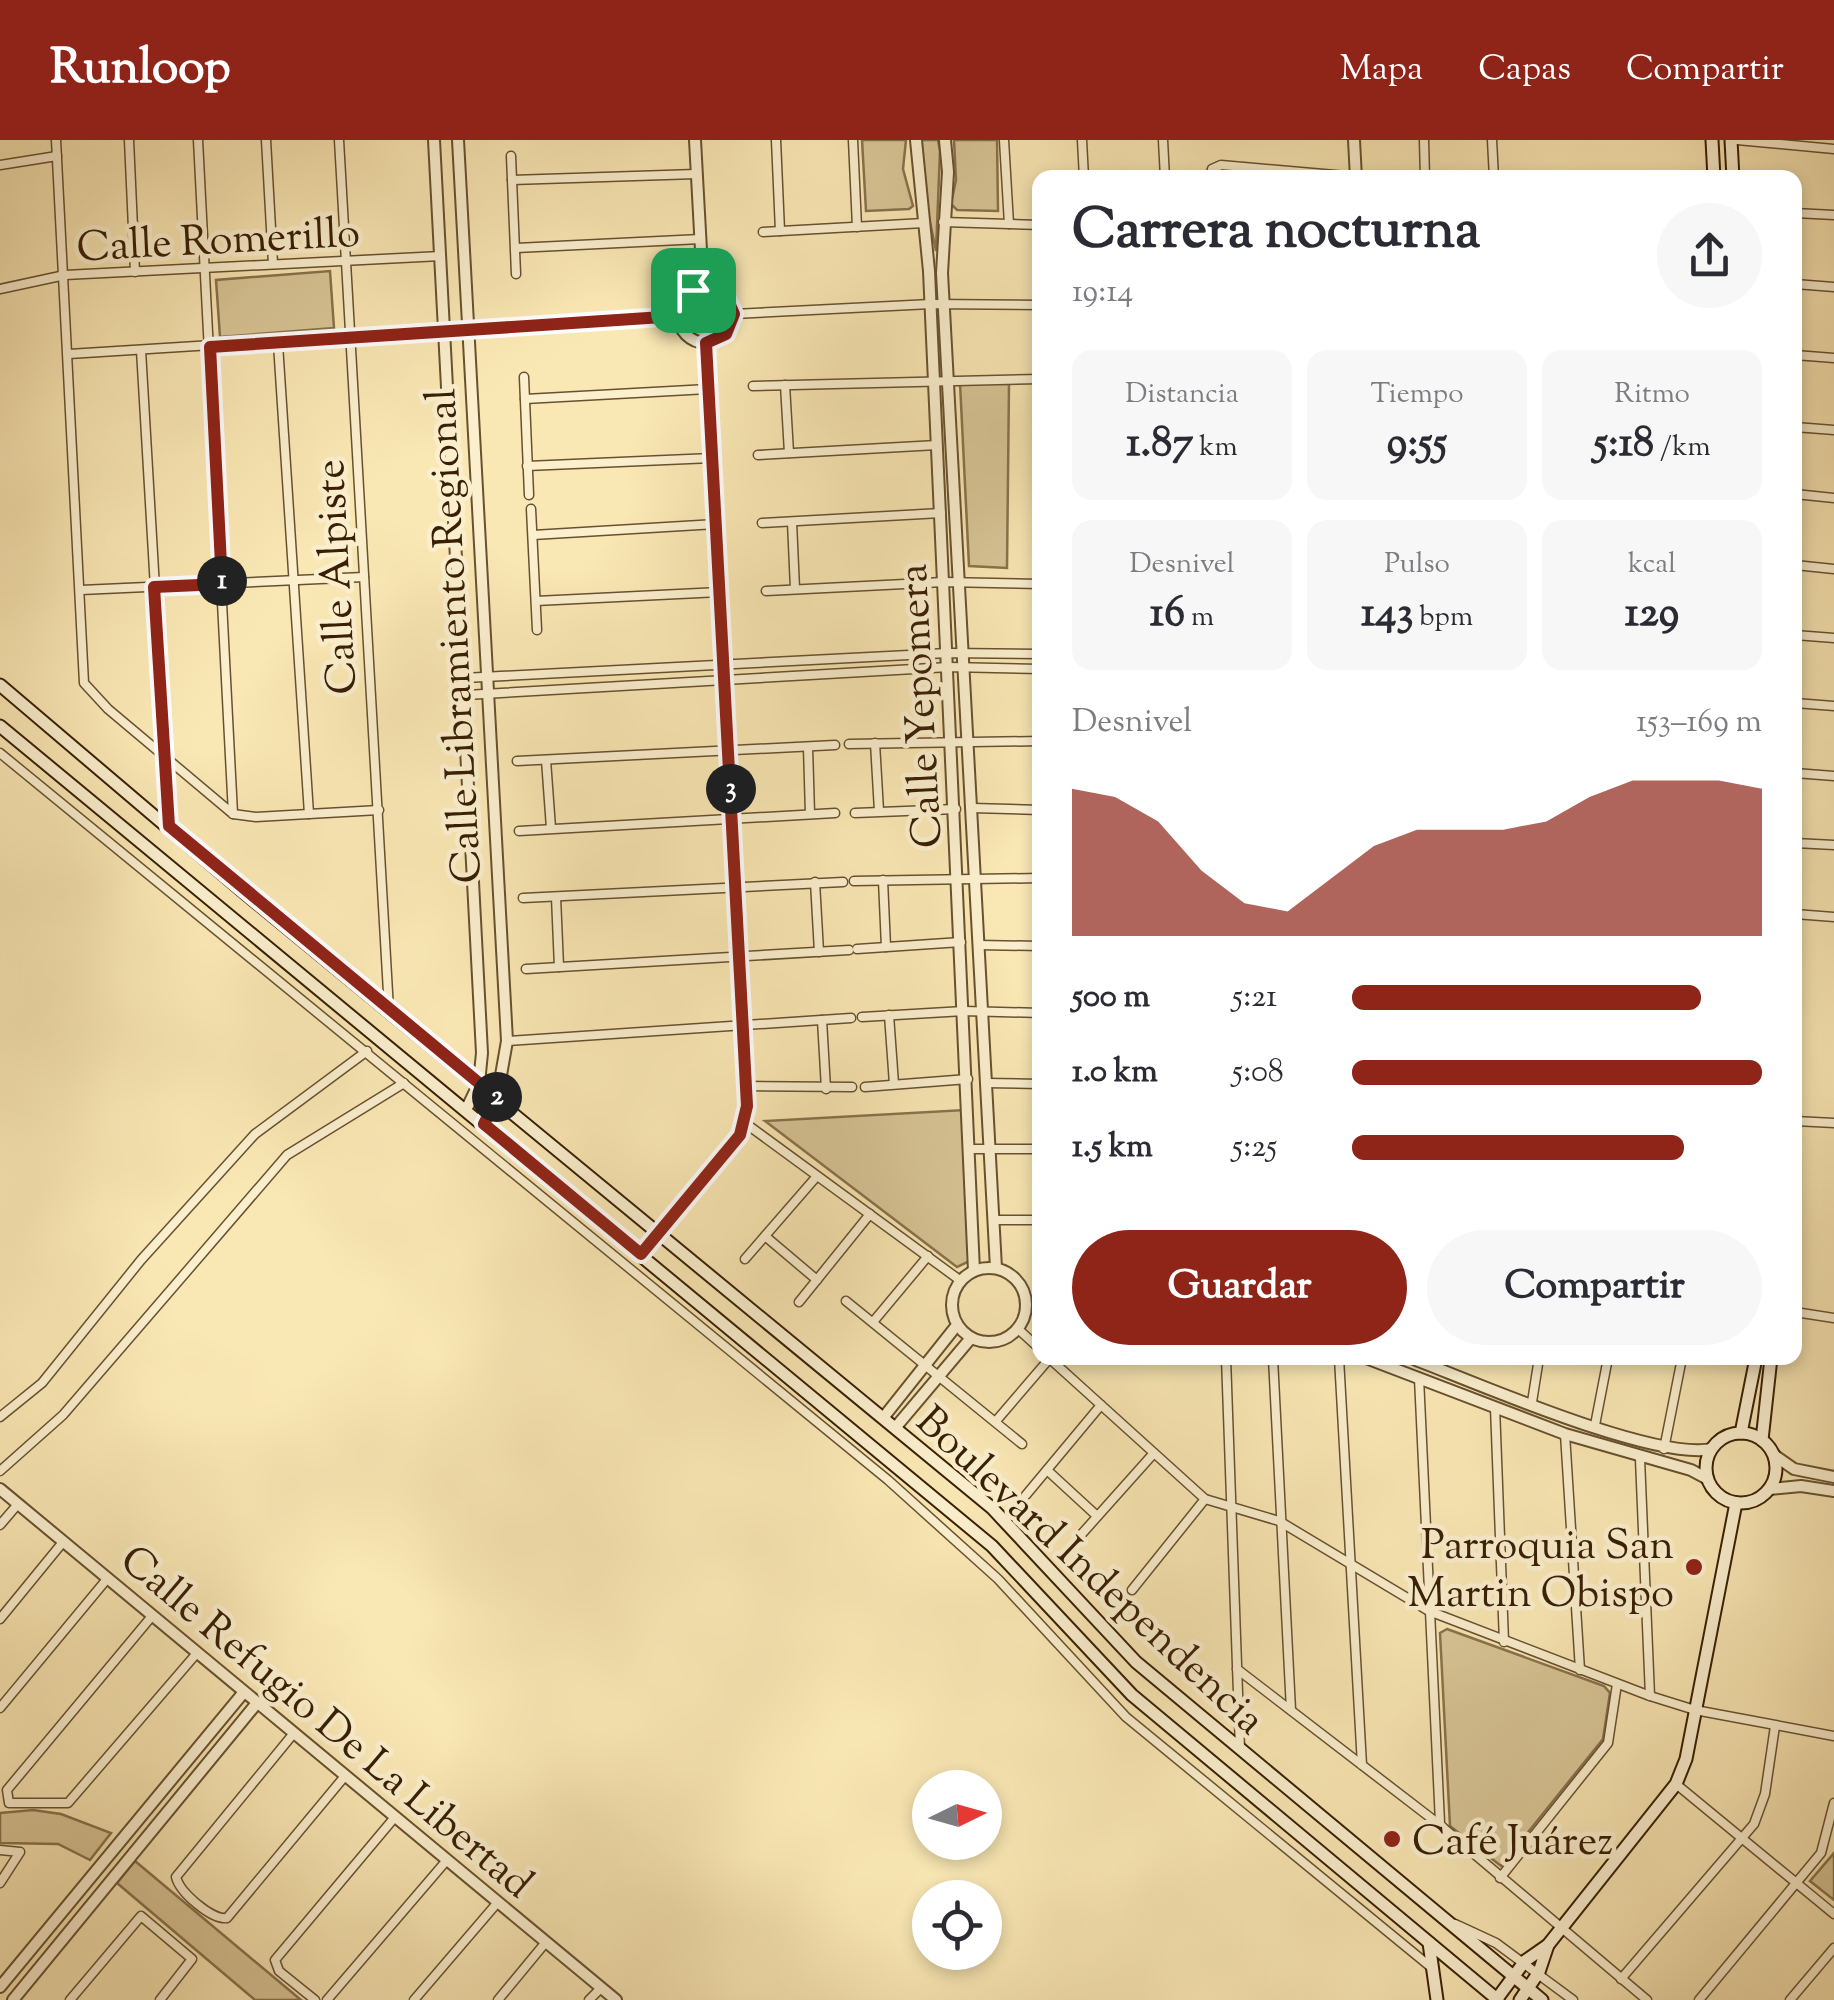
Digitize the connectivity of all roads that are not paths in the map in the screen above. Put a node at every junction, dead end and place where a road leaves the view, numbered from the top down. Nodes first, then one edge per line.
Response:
1 (56, 140) edge
2 (129, 140) edge
3 (198, 140) edge
4 (266, 140) edge
5 (339, 140) edge
6 (434, 140) edge
7 (458, 140) edge
8 (695, 140) edge
9 (776, 140) edge
10 (853, 140) edge
11 (916, 140) edge
12 (944, 140) edge
13 (1004, 140) edge
14 (1082, 140) edge
15 (1163, 140) edge
16 (1354, 140) edge
17 (1424, 140) edge
18 (1492, 140) edge
19 (1710, 140) edge
20 (1734, 140) edge
21 (1834, 149) edge
22 (57, 156) junction
23 (511, 156) dead end
24 (0, 165) edge
25 (1084, 170) edge
26 (1165, 170) edge
27 (1212, 170) edge
28 (1271, 170) edge
29 (1357, 170) edge
30 (1425, 170) edge
31 (1494, 170) edge
32 (1713, 170) edge
33 (1732, 170) edge
34 (696, 174) junction
35 (512, 180) junction
36 (1802, 213) edge
37 (1834, 216) edge
38 (943, 222) junction
39 (924, 223) junction
40 (1010, 224) junction
41 (1032, 225) edge
42 (858, 227) junction
43 (780, 231) junction
44 (763, 232) dead end
45 (700, 239) junction
46 (516, 248) junction
47 (441, 256) junction
48 (346, 260) junction
49 (273, 264) junction
50 (205, 268) junction
51 (135, 272) junction
52 (516, 274) dead end
53 (64, 275) junction
54 (1802, 285) edge
55 (703, 287) junction
56 (1834, 287) edge
57 (0, 289) edge
58 (930, 304) junction
59 (944, 304) junction
60 (1032, 305) edge
61 (734, 314) junction
62 (678, 316) junction
63 (468, 329) junction
64 (445, 332) junction
65 (350, 340) junction
66 (706, 343) junction
67 (278, 344) junction
68 (210, 347) junction
69 (141, 350) junction
70 (69, 354) junction
71 (1802, 356) edge
72 (1834, 358) edge
73 (524, 377) dead end
74 (948, 378) junction
75 (934, 379) junction
76 (1032, 379) edge
77 (785, 384) junction
78 (752, 386) dead end
79 (708, 389) junction
80 (525, 399) junction
81 (1802, 428) edge
82 (1834, 430) edge
83 (937, 446) junction
84 (789, 453) junction
85 (758, 455) dead end
86 (712, 458) junction
87 (528, 466) junction
88 (1802, 495) edge
89 (529, 496) dead end
90 (1834, 498) edge
91 (531, 509) dead end
92 (941, 513) junction
93 (792, 522) junction
94 (762, 523) dead end
95 (716, 524) junction
96 (532, 535) junction
97 (1802, 566) edge
98 (1834, 568) edge
99 (364, 577) junction
100 (292, 580) junction
101 (944, 582) junction
102 (959, 582) junction
103 (222, 584) junction
104 (1032, 584) edge
105 (154, 587) junction
106 (795, 589) junction
107 (81, 590) junction
108 (766, 591) dead end
109 (720, 592) junction
110 (536, 601) junction
111 (537, 630) dead end
112 (1802, 636) edge
113 (1834, 638) edge
114 (948, 652) junction
115 (964, 652) junction
116 (1032, 654) edge
117 (725, 662) junction
118 (949, 668) junction
119 (964, 668) junction
120 (1032, 669) edge
121 (487, 676) junction
122 (464, 678) junction
123 (726, 680) junction
124 (0, 685) edge
125 (488, 694) junction
126 (466, 696) junction
127 (1802, 704) edge
128 (1834, 706) edge
129 (0, 726) edge
130 (953, 739) junction
131 (968, 739) junction
132 (1032, 741) edge
133 (875, 742) junction
134 (835, 744) dead end
135 (849, 744) dead end
136 (808, 747) junction
137 (729, 751) junction
138 (0, 753) edge
139 (163, 753) junction
140 (546, 760) junction
141 (516, 761) dead end
142 (1802, 774) edge
143 (1834, 776) edge
144 (956, 808) junction
145 (972, 808) junction
146 (379, 810) junction
147 (1032, 810) edge
148 (880, 811) junction
149 (836, 813) dead end
150 (855, 813) dead end
151 (233, 814) junction
152 (309, 814) junction
153 (810, 814) junction
154 (732, 818) junction
155 (169, 826) junction
156 (551, 828) junction
157 (520, 831) dead end
158 (1802, 843) edge
159 (1834, 845) edge
160 (975, 876) junction
161 (958, 877) junction
162 (1032, 878) edge
163 (854, 880) dead end
164 (883, 880) junction
165 (815, 882) junction
166 (842, 882) dead end
167 (735, 886) junction
168 (556, 897) junction
169 (523, 898) dead end
170 (1802, 915) edge
171 (1834, 917) edge
172 (961, 942) junction
173 (978, 945) junction
174 (1032, 946) edge
175 (886, 947) junction
176 (820, 952) junction
177 (738, 958) junction
178 (559, 967) junction
179 (526, 969) dead end
180 (389, 1010) junction
181 (964, 1011) junction
182 (982, 1012) junction
183 (1032, 1013) edge
184 (890, 1015) junction
185 (822, 1020) junction
186 (744, 1024) junction
187 (507, 1041) junction
188 (367, 1051) junction
189 (968, 1079) junction
190 (404, 1083) junction
191 (479, 1083) junction
192 (894, 1084) junction
193 (986, 1084) junction
194 (1032, 1084) edge
195 (746, 1086) junction
196 (865, 1086) dead end
197 (852, 1087) dead end
198 (826, 1088) junction
199 (497, 1098) junction
200 (466, 1110) junction
201 (1802, 1121) edge
202 (745, 1123) junction
203 (1834, 1123) edge
204 (484, 1124) junction
205 (989, 1148) junction
206 (1032, 1149) edge
207 (970, 1150) junction
208 (817, 1176) junction
209 (870, 1214) junction
210 (993, 1220) junction
211 (1032, 1220) edge
212 (658, 1234) junction
213 (765, 1236) junction
214 (641, 1254) junction
215 (928, 1256) junction
216 (745, 1260) dead end
217 (996, 1268) junction
218 (974, 1271) junction
219 (816, 1280) junction
220 (961, 1281) junction
221 (1025, 1294) junction
222 (1032, 1294) edge
223 (846, 1301) dead end
224 (799, 1302) dead end
225 (1026, 1312) junction
226 (1032, 1312) edge
227 (1802, 1313) edge
228 (717, 1317) junction
229 (1834, 1318) edge
230 (873, 1322) junction
231 (958, 1325) junction
232 (1018, 1329) junction
233 (704, 1332) junction
234 (971, 1338) junction
235 (1032, 1342) edge
236 (927, 1364) junction
237 (1044, 1365) edge
238 (1058, 1365) edge
239 (1226, 1365) edge
240 (1273, 1365) edge
241 (1340, 1365) edge
242 (1385, 1365) edge
243 (1418, 1365) edge
244 (1435, 1365) edge
245 (1538, 1365) edge
246 (1607, 1365) edge
247 (1681, 1365) edge
248 (1755, 1365) edge
249 (1768, 1365) edge
250 (940, 1376) junction
251 (1420, 1378) junction
252 (1532, 1402) junction
253 (1101, 1405) junction
254 (1496, 1407) junction
255 (0, 1418) edge
256 (883, 1418) junction
257 (996, 1421) junction
258 (1595, 1425) junction
259 (895, 1428) junction
260 (1565, 1434) junction
261 (1741, 1434) junction
262 (1762, 1440) junction
263 (1022, 1444) dead end
264 (1664, 1449) junction
265 (1712, 1450) junction
266 (1154, 1453) junction
267 (1774, 1455) junction
268 (1640, 1459) junction
269 (1047, 1470) junction
270 (0, 1471) edge
271 (1834, 1477) edge
272 (1708, 1479) junction
273 (0, 1489) edge
274 (1770, 1489) junction
275 (1834, 1491) edge
276 (1026, 1495) dead end
277 (1205, 1499) junction
278 (1736, 1503) junction
279 (18, 1504) junction
280 (1233, 1510) junction
281 (1097, 1516) junction
282 (1279, 1520) junction
283 (0, 1525) edge
284 (1079, 1537) dead end
285 (64, 1542) junction
286 (1354, 1570) junction
287 (107, 1579) junction
288 (1132, 1590) dead end
289 (1429, 1611) junction
290 (152, 1616) junction
291 (0, 1619) edge
292 (1504, 1642) junction
293 (197, 1653) junction
294 (1237, 1668) junction
295 (1580, 1670) junction
296 (1617, 1684) junction
297 (244, 1692) junction
298 (1650, 1696) junction
299 (257, 1703) junction
300 (0, 1708) edge
301 (1291, 1710) junction
302 (1695, 1710) junction
303 (1775, 1726) junction
304 (294, 1734) junction
305 (1834, 1736) edge
306 (1240, 1753) junction
307 (1362, 1765) junction
308 (345, 1776) junction
309 (1676, 1784) junction
310 (1834, 1803) edge
311 (395, 1817) junction
312 (1440, 1825) junction
313 (1742, 1839) junction
314 (0, 1850) edge
315 (109, 1853) junction
316 (447, 1860) junction
317 (123, 1865) junction
318 (1500, 1878) junction
319 (1795, 1882) junction
320 (0, 1883) edge
321 (498, 1902) junction
322 (1834, 1914) edge
323 (1444, 1920) junction
324 (1561, 1928) junction
325 (546, 1942) junction
326 (1428, 1943) junction
327 (1548, 1945) junction
328 (1834, 1948) edge
329 (1525, 1961) junction
330 (1432, 1968) junction
331 (1539, 1972) junction
332 (1514, 1976) junction
333 (1621, 1978) junction
334 (0, 1987) edge
335 (600, 1988) junction
336 (1528, 1989) junction
337 (13, 2000) edge
338 (70, 2000) edge
339 (160, 2000) edge
340 (315, 2000) edge
341 (327, 2000) edge
342 (414, 2000) edge
343 (498, 2000) edge
344 (589, 2000) edge
345 (616, 2000) edge
346 (1437, 2000) edge
347 (1497, 2000) edge
348 (1520, 2000) edge
349 (1542, 2000) edge
350 (1572, 2000) edge
351 (1647, 2000) edge
352 (1699, 2000) edge
353 (1790, 2000) edge

1 - 22 street
2 - 51 street
3 - 50 street
4 - 49 street
5 - 48 street, Calle Alpiste
6 - 47 street, Calle Libramiento Regional
7 - 63 street, Calle Libramiento Regional
8 - 34 street
9 - 43 street
10 - 42 street
11 - 39 street, Calle Yepomera
12 - 38 street, Calle Yepomera
13 - 40 street
14 - 25 street
15 - 26 street
16 - 29 street
17 - 30 street
18 - 31 street
19 - 32 main road
20 - 21 street
20 - 33 main road
22 - 24 street
22 - 53 street
23 - 35 street
27 - 28 street
34 - 35 street
34 - 45 street
35 - 46 street
36 - 37 street
38 - 40 street
38 - 59 street, Calle Yepomera
39 - 42 street
39 - 58 street, Calle Yepomera
40 - 41 street
42 - 43 street
43 - 44 street
45 - 46 street
45 - 55 street
46 - 52 street
47 - 48 street, Calle Romerillo
47 - 64 street, Calle Libramiento Regional
48 - 49 street, Calle Romerillo
48 - 65 street, Calle Alpiste
49 - 50 street, Calle Romerillo
50 - 51 street, Calle Romerillo
50 - 68 street
51 - 53 street, Calle Romerillo
53 - 57 street, Calle Romerillo
53 - 70 street
54 - 56 street
55 - 61 street
55 - 62 street
58 - 59 street
58 - 61 street
58 - 75 street, Calle Yepomera
59 - 60 street
59 - 74 street, Calle Yepomera
61 - 66 street
62 - 63 street
62 - 66 street
63 - 64 street
63 - 121 street, Calle Libramiento Regional
64 - 65 street
64 - 122 street, Calle Libramiento Regional
65 - 67 street
65 - 99 street, Calle Alpiste
66 - 79 street
67 - 68 street
67 - 100 street
68 - 69 street
68 - 103 street
69 - 70 street
69 - 105 street
70 - 107 street
71 - 72 street
73 - 80 street
74 - 75 street
74 - 76 street
74 - 102 street, Calle Yepomera
75 - 77 street
75 - 83 street, Calle Yepomera
77 - 78 street
77 - 84 street
79 - 80 street
79 - 86 street
80 - 87 street
81 - 82 street
83 - 84 street
83 - 92 street, Calle Yepomera
84 - 85 street
86 - 87 street
86 - 95 street
87 - 89 street
88 - 90 street
91 - 96 street
92 - 93 street
92 - 101 street, Calle Yepomera
93 - 94 street
93 - 106 street
95 - 96 street
95 - 109 street
96 - 110 street
97 - 98 street
99 - 100 street
99 - 146 street, Calle Alpiste
100 - 103 street
100 - 152 street
101 - 102 street
101 - 106 street
101 - 114 street, Calle Yepomera
102 - 104 street
102 - 115 street, Calle Yepomera
103 - 105 street
103 - 151 street
105 - 107 street
105 - 139 street
106 - 108 street
107 - 139 street
109 - 110 street
109 - 117 street
110 - 111 street
112 - 113 street
114 - 115 street
114 - 117 street
114 - 118 street, Calle Yepomera
115 - 116 street
115 - 119 street, Calle Yepomera
117 - 121 street
117 - 123 street
118 - 119 street
118 - 123 street
118 - 130 street, Calle Yepomera
119 - 120 street
119 - 131 street, Calle Yepomera
121 - 122 street
121 - 125 street, Calle Libramiento Regional
122 - 126 street, Calle Libramiento Regional
123 - 125 street
123 - 137 street
124 - 155 main road, Boulevard Independencia
125 - 126 street
125 - 187 street, Calle Libramiento Regional
126 - 191 street, Calle Libramiento Regional
127 - 128 street
129 - 200 main road, Boulevard Independencia
130 - 131 street
130 - 133 street
130 - 144 street, Calle Yepomera
131 - 132 street
131 - 145 street, Calle Yepomera
133 - 135 street
133 - 148 street
134 - 136 street
136 - 137 street
136 - 153 street
137 - 140 street
137 - 154 street
138 - 188 street
139 - 151 street
139 - 155 street
140 - 141 street
140 - 156 street
142 - 143 street
144 - 148 street
144 - 161 street, Calle Yepomera
145 - 147 street
145 - 160 street, Calle Yepomera
146 - 152 street
146 - 180 street, Calle Alpiste
148 - 150 street
149 - 153 street
151 - 152 street
153 - 154 street
154 - 156 street
154 - 167 street
155 - 180 main road, Boulevard Independencia
156 - 157 street
158 - 159 street
160 - 161 street
160 - 162 street
160 - 173 street, Calle Yepomera
161 - 164 street
161 - 172 street, Calle Yepomera
163 - 164 street
164 - 175 street
165 - 166 street
165 - 167 street
165 - 176 street
167 - 168 street
167 - 177 street
168 - 169 street
168 - 178 street
170 - 171 street
172 - 175 street
172 - 181 street, Calle Yepomera
173 - 174 street
173 - 182 street, Calle Yepomera
175 - 176 street
176 - 177 street
177 - 178 street
177 - 186 street
178 - 179 street
180 - 191 main road, Boulevard Independencia
181 - 182 street
181 - 184 street
181 - 189 street, Calle Yepomera
182 - 183 street
182 - 193 street, Calle Yepomera
184 - 185 street
184 - 192 street
185 - 186 street
185 - 198 street
186 - 187 street
186 - 195 street
187 - 199 street, Calle Libramiento Regional
188 - 190 street
188 - 255 street
189 - 192 street
189 - 207 street, Calle Yepomera
190 - 233 street
190 - 270 street
191 - 199 main road, Boulevard Independencia
191 - 200 street, Calle Libramiento Regional
192 - 196 street
193 - 194 street
193 - 205 street, Calle Yepomera
195 - 198 street
195 - 202 street
197 - 198 street
199 - 204 street, Calle Libramiento Regional
199 - 212 main road, Boulevard Independencia
200 - 204 main road, Boulevard Independencia
201 - 203 street
202 - 208 street
202 - 212 street
204 - 214 main road, Boulevard Independencia
205 - 206 street
205 - 207 street
205 - 210 street, Calle Yepomera
207 - 218 street, Calle Yepomera
208 - 209 street
208 - 213 street
209 - 215 street
209 - 219 street
210 - 211 street
210 - 217 street, Calle Yepomera
212 - 214 street
212 - 256 main road, Boulevard Independencia
213 - 216 street
213 - 219 street
214 - 228 main road, Boulevard Independencia
215 - 220 street
215 - 230 street
217 - 218 street
217 - 221 street
218 - 220 street
219 - 224 street
220 - 231 street
221 - 222 street
221 - 225 street
223 - 230 street
225 - 226 street
225 - 232 street
227 - 229 street
228 - 233 street
228 - 326 main road, Boulevard Independencia
230 - 236 street
231 - 234 street
231 - 236 street
232 - 234 street
232 - 235 street
233 - 330 street
234 - 250 street
236 - 250 street
236 - 256 street
237 - 257 street
238 - 253 street
239 - 280 street
240 - 282 street
241 - 286 street
242 - 251 street
243 - 251 street
244 - 252 street
245 - 252 street
246 - 258 street
247 - 264 street
248 - 261 main road
249 - 262 main road
250 - 257 street
250 - 259 street
251 - 254 street
251 - 289 street
252 - 258 street
253 - 266 street
253 - 269 street
254 - 260 street
254 - 292 street
256 - 259 main road, Boulevard Independencia
257 - 263 street
258 - 264 street
259 - 306 main road, Boulevard Independencia
260 - 268 street
260 - 295 street
261 - 262 main road
261 - 265 main road
262 - 267 main road
264 - 265 street
265 - 272 main road
266 - 277 street
266 - 281 street
267 - 271 street
267 - 274 main road
268 - 272 street
268 - 298 street
269 - 276 street
269 - 281 street
272 - 278 main road
273 - 279 street, Calle Refugio De La Libertad
274 - 275 street
274 - 278 main road
277 - 280 street
277 - 288 street
278 - 302 main road
279 - 283 street
279 - 285 street, Calle Refugio De La Libertad
280 - 282 street
280 - 294 street
281 - 284 street
282 - 286 street
282 - 301 street
285 - 287 street, Calle Refugio De La Libertad
285 - 291 street
286 - 289 street
286 - 307 street
287 - 290 street, Calle Refugio De La Libertad
287 - 300 street
289 - 292 street
289 - 312 street
290 - 293 street, Calle Refugio De La Libertad
290 - 293 street
292 - 295 street
293 - 297 street, Calle Refugio De La Libertad
294 - 301 street
294 - 306 street
295 - 296 street
296 - 298 street
296 - 318 street
297 - 299 street, Calle Refugio De La Libertad
297 - 315 street
298 - 302 street
299 - 304 street, Calle Refugio De La Libertad
299 - 317 street
301 - 307 street
302 - 303 street
302 - 309 main road
303 - 305 street
303 - 313 street
304 - 308 street, Calle Refugio De La Libertad
304 - 308 street
306 - 323 main road, Boulevard Independencia
307 - 312 street
308 - 311 street, Calle Refugio De La Libertad
309 - 313 street
309 - 324 main road
310 - 319 street
311 - 316 street, Calle Refugio De La Libertad
311 - 340 street
312 - 318 street
313 - 319 street
313 - 333 street
314 - 320 street
315 - 317 street
315 - 334 street
316 - 321 street, Calle Refugio De La Libertad
316 - 341 street
317 - 337 street
318 - 324 street
319 - 322 street
319 - 352 street
321 - 325 street, Calle Refugio De La Libertad
321 - 342 street
323 - 329 street
323 - 332 main road, Boulevard Independencia
324 - 327 main road
324 - 333 street
325 - 335 street, Calle Refugio De La Libertad
325 - 343 street
326 - 330 main road
326 - 347 main road, Boulevard Independencia
327 - 329 main road
327 - 331 main road
328 - 353 street
329 - 331 street
329 - 332 main road
330 - 346 main road
331 - 336 main road
331 - 350 street
332 - 336 main road, Boulevard Independencia
332 - 347 main road
333 - 351 street
335 - 344 street
335 - 345 street, Calle Refugio De La Libertad
336 - 348 main road
336 - 349 main road, Boulevard Independencia
338 - 339 street

